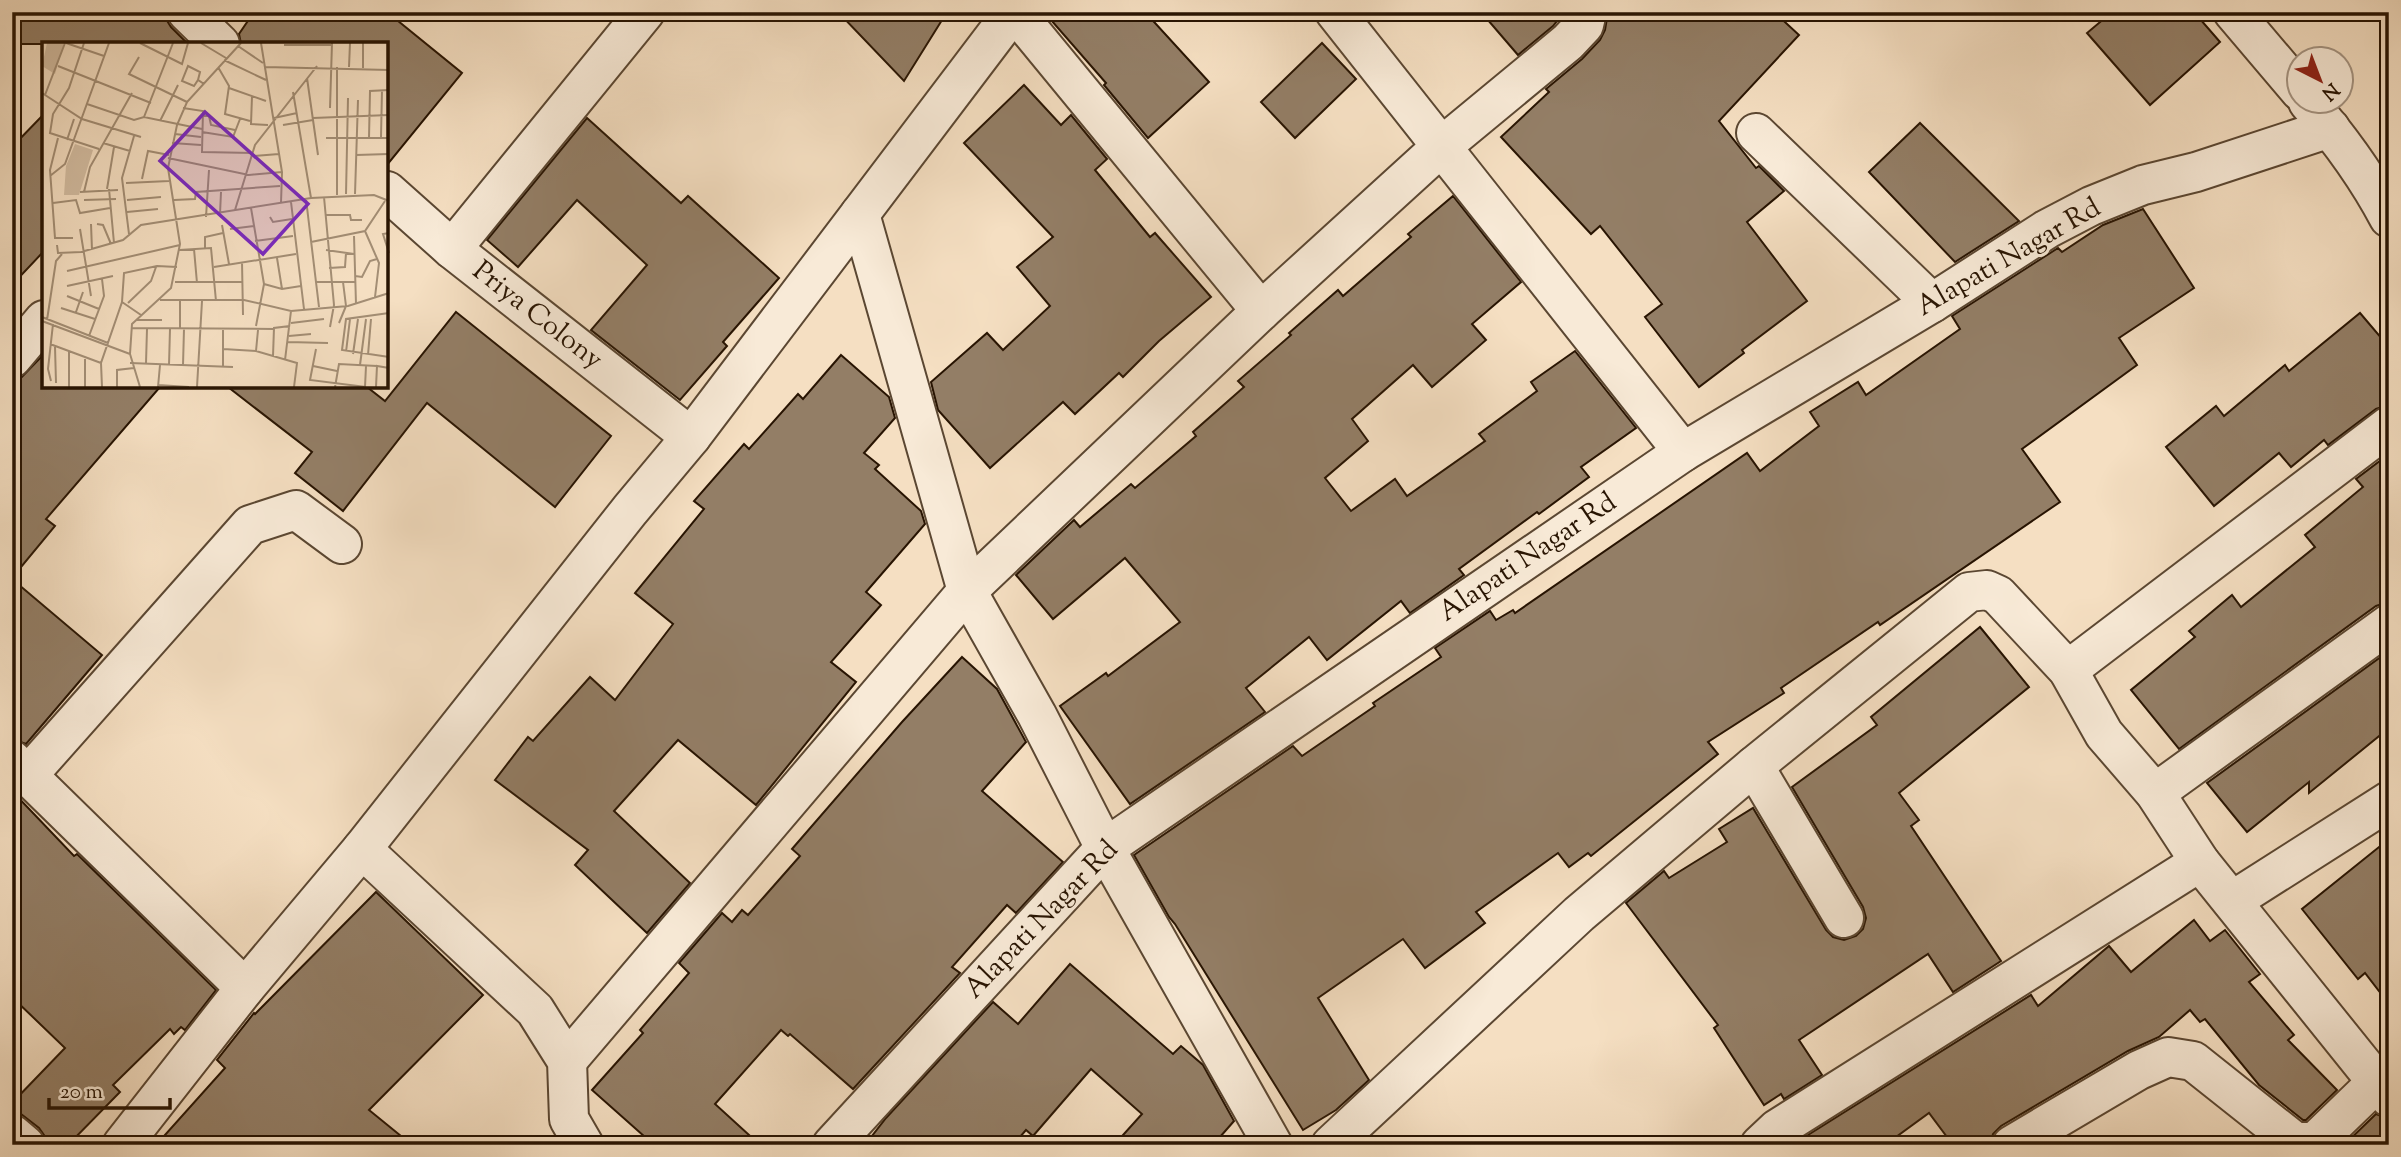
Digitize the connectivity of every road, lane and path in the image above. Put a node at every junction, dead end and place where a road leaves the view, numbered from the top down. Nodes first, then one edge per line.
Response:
1 (187, 12) edge
2 (645, 12) edge
3 (1014, 12) edge
4 (1335, 12) edge
5 (1587, 12) edge
6 (2241, 15) edge
7 (218, 42) edge
8 (2286, 73) edge
9 (2317, 116) edge
10 (2320, 116) edge
11 (1756, 133) dead end
12 (1441, 147) junction
13 (2378, 175) edge
14 (388, 192) edge
15 (860, 214) junction
16 (2389, 219) edge
17 (452, 249) junction
18 (1932, 303) junction
19 (1261, 311) junction
20 (42, 322) edge
21 (12, 358) edge
22 (2389, 426) edge
23 (691, 438) junction
24 (1683, 452) junction
25 (342, 544) dead end
26 (967, 592) junction
27 (2389, 624) edge
28 (2067, 670) junction
29 (1754, 766) junction
30 (20, 767) edge
31 (2155, 793) junction
32 (2389, 802) edge
33 (1105, 848) junction
34 (362, 849) junction
35 (2200, 862) junction
36 (2231, 901) junction
37 (1844, 918) dead end
38 (245, 988) junction
39 (568, 1061) junction
40 (2383, 1090) edge
41 (12, 1134) edge
42 (1268, 1143) edge
43 (25, 1145) edge
44 (122, 1145) edge
45 (584, 1145) edge
46 (832, 1145) edge
47 (1331, 1145) edge
48 (1760, 1145) edge
49 (2012, 1145) edge

1 - 7 street
2 - 17 street
3 - 15 street
3 - 19 street
4 - 12 street
5 - 12 street
6 - 8 street
9 - 18 street, Alapati Nagar Rd
10 - 13 street
11 - 18 street
12 - 19 street
12 - 24 street
13 - 16 street
14 - 17 street, Priya Colony
15 - 23 street
15 - 26 street
17 - 23 street, Priya Colony
18 - 24 street, Alapati Nagar Rd
19 - 26 street
20 - 21 street
22 - 28 street
23 - 34 street
24 - 33 street, Alapati Nagar Rd
25 - 30 street
26 - 33 street
26 - 39 street
27 - 31 street
28 - 29 street
28 - 31 street
29 - 37 street
29 - 47 street
30 - 38 street
31 - 35 street
32 - 36 street
33 - 42 street
33 - 46 street, Alapati Nagar Rd
34 - 38 street
34 - 39 street
35 - 36 street
35 - 48 street
36 - 40 street
38 - 44 street
39 - 45 street
40 - 49 street
41 - 43 street

